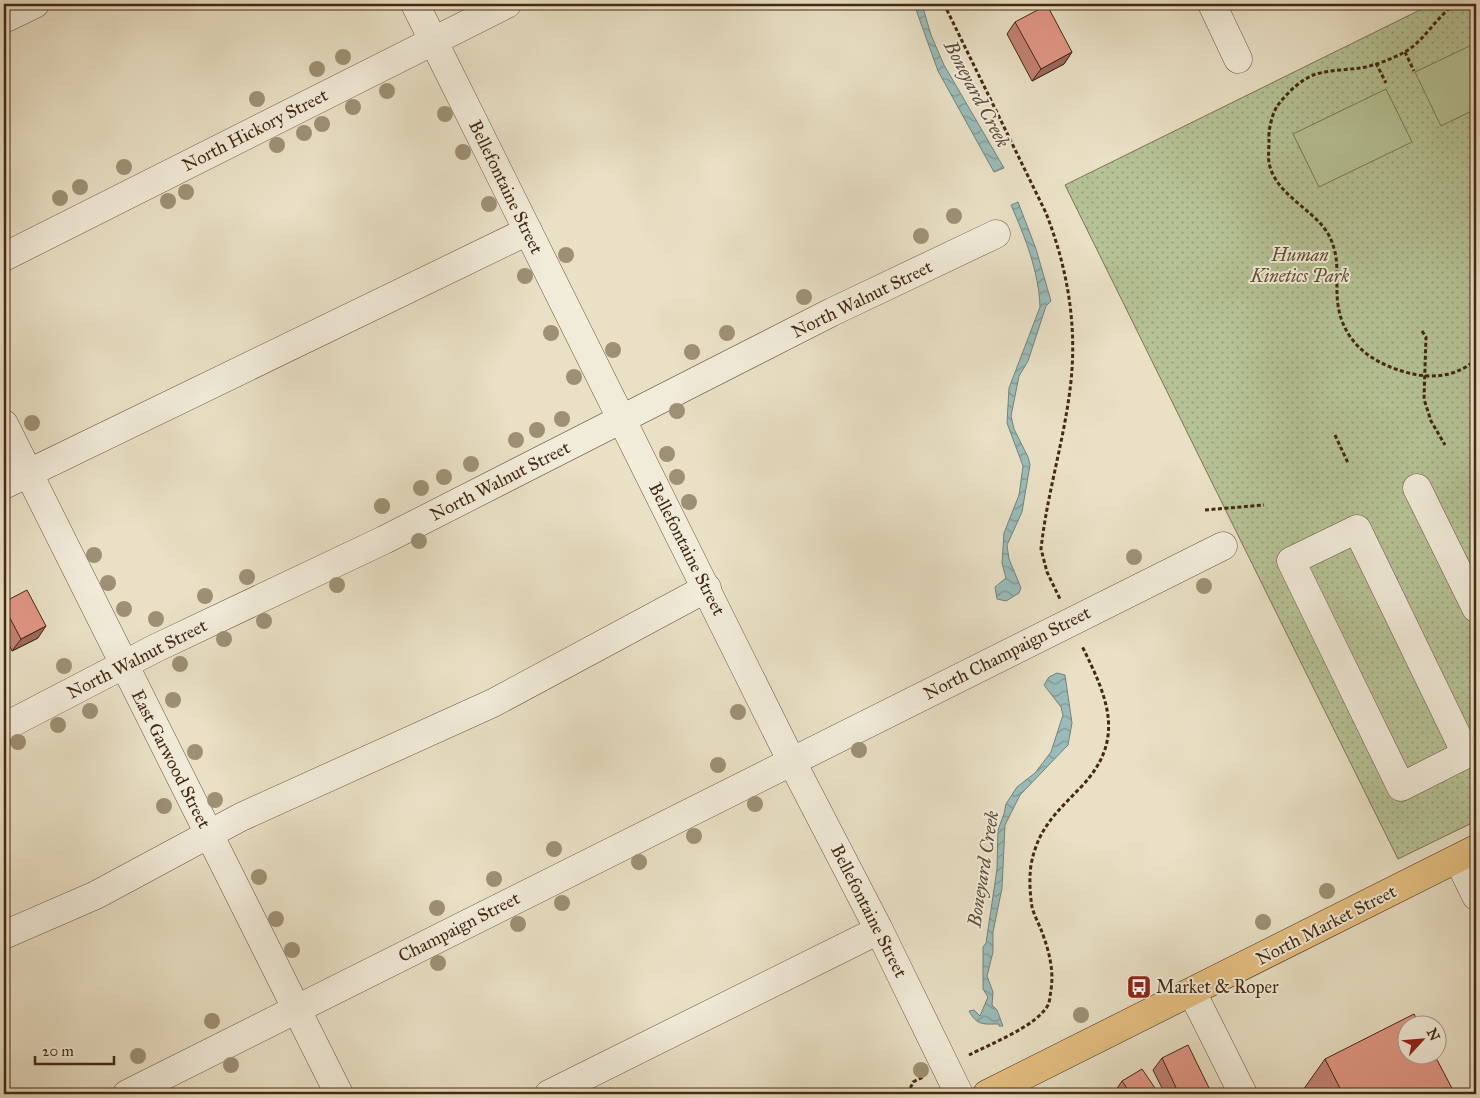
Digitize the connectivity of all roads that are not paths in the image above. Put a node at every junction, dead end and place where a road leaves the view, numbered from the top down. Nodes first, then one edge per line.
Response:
1 (35, 4) edge
2 (415, 4) edge
3 (507, 4) edge
4 (1212, 4) edge
5 (4, 19) edge
6 (433, 41) junction
7 (1238, 59) dead end
8 (528, 231) junction
9 (996, 234) dead end
10 (4, 257) edge
11 (622, 420) junction
12 (4, 424) edge
13 (28, 473) junction
14 (4, 485) edge
15 (1417, 488) dead end
16 (1223, 546) dead end
17 (707, 588) junction
18 (1476, 608) edge
19 (123, 665) junction
20 (4, 727) edge
21 (1471, 751) edge
22 (792, 762) junction
23 (208, 835) junction
24 (1467, 854) edge
25 (1476, 896) edge
26 (879, 930) junction
27 (4, 935) edge
28 (1192, 992) junction
29 (296, 1009) junction
30 (127, 1094) edge
31 (339, 1094) edge
32 (549, 1094) edge
33 (959, 1094) edge
34 (987, 1094) edge
35 (1243, 1094) edge

1 - 5 street
2 - 6 street, Bellefontaine Street
3 - 6 street, North Hickory Street
4 - 7 street
6 - 8 street, Bellefontaine Street
6 - 10 street, North Hickory Street
8 - 11 street, Bellefontaine Street
8 - 13 street
9 - 11 street, North Walnut Street
11 - 17 street, Bellefontaine Street
11 - 19 street, North Walnut Street
12 - 13 street, East Garwood Street
13 - 14 street
13 - 19 street, East Garwood Street
15 - 18 street
16 - 22 street, North Champaign Street
17 - 22 street, Bellefontaine Street
17 - 23 street
19 - 20 street, North Walnut Street
19 - 23 street, East Garwood Street
21 - 21 street
22 - 26 street, Bellefontaine Street
22 - 29 street, Champaign Street
23 - 27 street
23 - 29 street, East Garwood Street
24 - 25 street
24 - 28 main road, North Market Street
26 - 32 street
26 - 33 street, Bellefontaine Street
28 - 34 main road, North Market Street
28 - 35 street
29 - 30 street, Champaign Street
29 - 31 street, East Garwood Street

